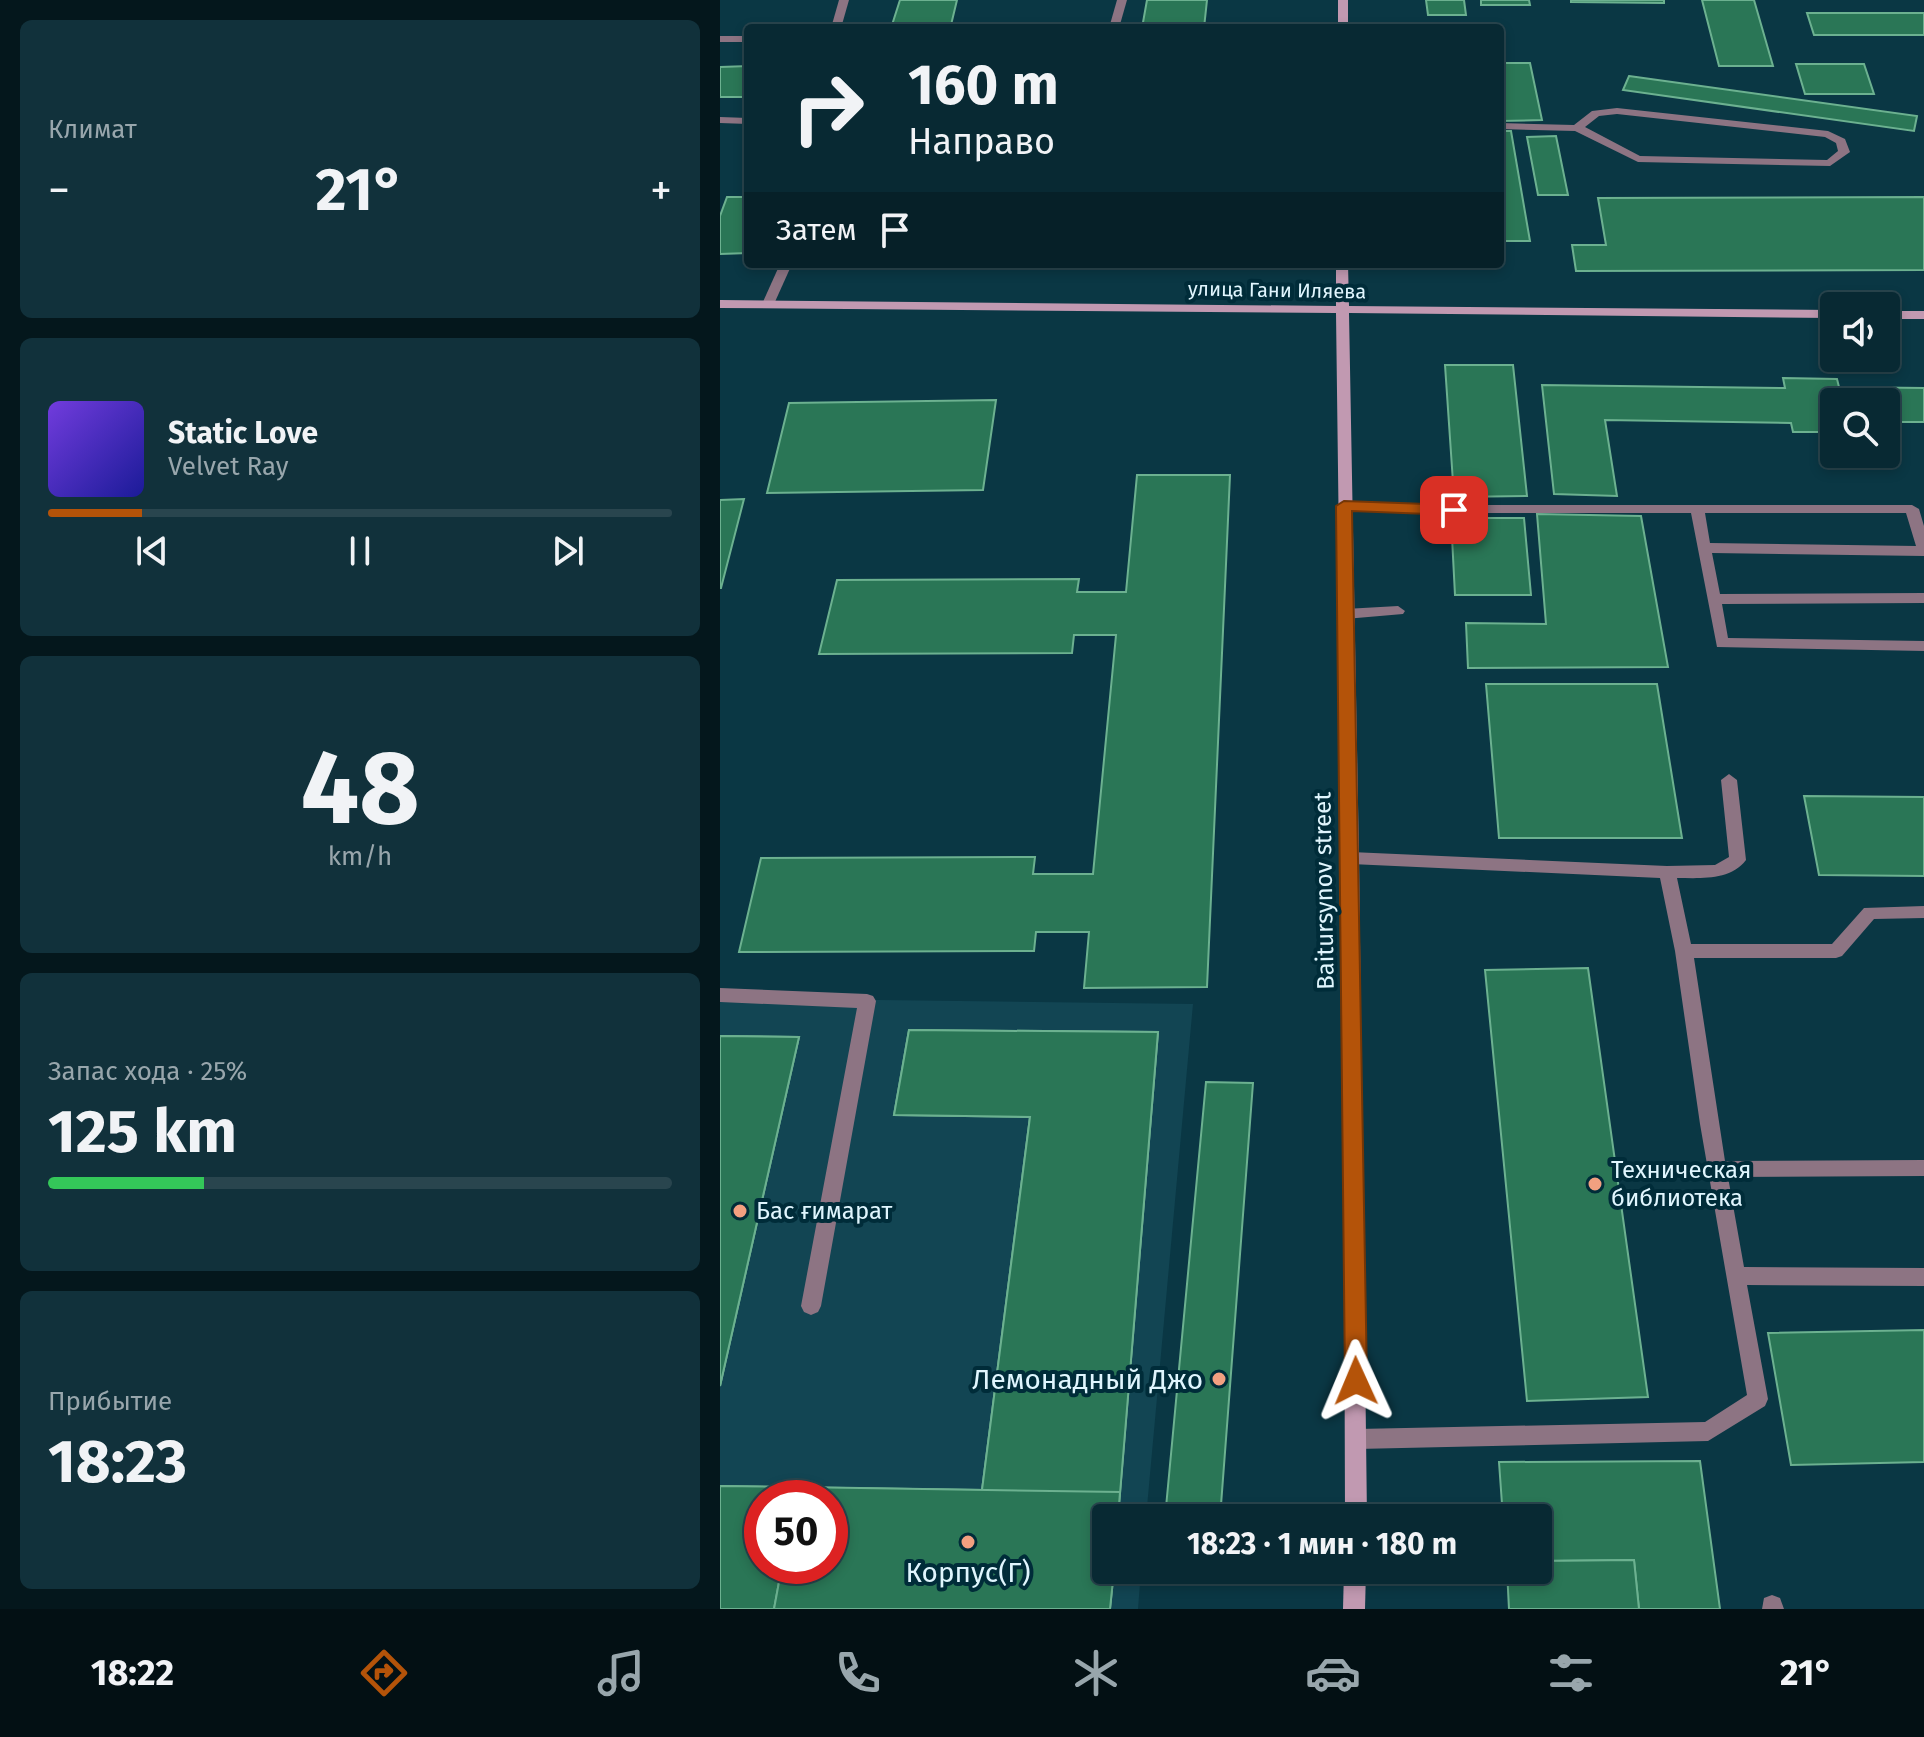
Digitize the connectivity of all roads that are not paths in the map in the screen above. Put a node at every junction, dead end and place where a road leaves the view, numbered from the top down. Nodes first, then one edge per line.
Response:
1 (844, 0) edge
2 (1122, 0) edge
3 (1343, 0) edge
4 (837, 24) edge
5 (1115, 24) edge
6 (1343, 24) edge
7 (720, 39) edge
8 (744, 39) edge
9 (720, 120) edge
10 (744, 121) edge
11 (1504, 126) edge
12 (1577, 128) junction
13 (784, 268) edge
14 (1342, 268) edge
15 (720, 304) edge
16 (768, 304) junction
17 (1341, 311) junction
18 (1820, 314) edge
19 (1900, 315) edge
20 (1924, 315) edge
21 (1344, 506) junction
22 (1697, 510) junction
23 (1704, 548) junction
24 (1924, 551) edge
25 (1924, 598) edge
26 (1713, 599) junction
27 (1398, 611) dead end
28 (1345, 614) junction
29 (1924, 646) edge
30 (1729, 780) dead end
31 (1351, 858) junction
32 (1667, 872) junction
33 (1924, 912) edge
34 (1684, 951) junction
35 (720, 995) edge
36 (1924, 1168) edge
37 (1717, 1169) junction
38 (1736, 1276) junction
39 (1924, 1277) edge
40 (811, 1306) dead end
41 (1357, 1439) junction
42 (1356, 1504) edge
43 (1355, 1584) edge
44 (1354, 1609) edge

1 - 4 lane
2 - 5 lane
3 - 6 main road
7 - 8 lane
9 - 10 lane
11 - 12 lane
12 - 12 lane
13 - 16 lane
14 - 17 main road, Baitursynov street
15 - 16 main road, улица Гани Иляева
16 - 17 main road, улица Гани Иляева
17 - 18 main road, улица Гани Иляева
17 - 21 main road, Baitursynov street
19 - 20 main road
21 - 22 lane
21 - 28 main road, Baitursynov street
22 - 23 lane
22 - 24 lane
23 - 24 lane
23 - 26 lane
25 - 26 lane
26 - 29 lane
27 - 28 lane
28 - 31 main road, Baitursynov street
30 - 32 lane
31 - 32 lane
31 - 41 main road, Baitursynov street
32 - 34 lane
33 - 34 lane
34 - 37 lane
35 - 40 lane
36 - 37 lane
37 - 38 lane
38 - 39 lane
38 - 41 lane
41 - 42 main road, Baitursynov street
43 - 44 main road

